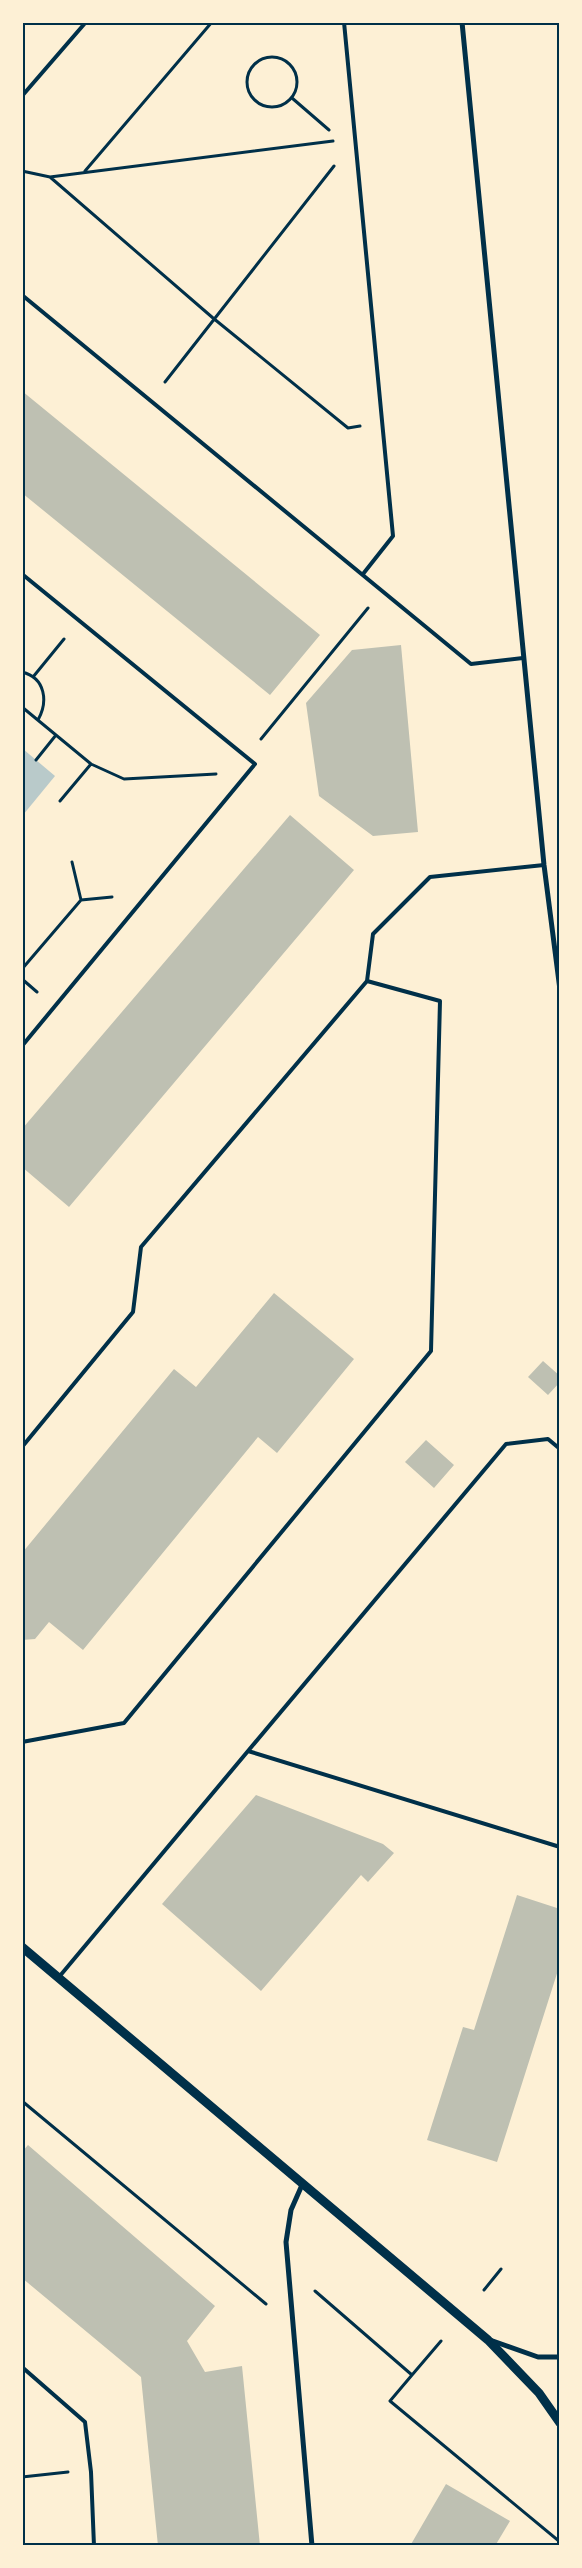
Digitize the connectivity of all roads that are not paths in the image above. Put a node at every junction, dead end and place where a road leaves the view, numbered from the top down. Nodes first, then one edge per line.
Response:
1 (86, 22) edge
2 (344, 22) edge
3 (462, 22) edge
4 (22, 96) edge
5 (22, 295) edge
6 (22, 574) edge
7 (363, 574) junction
8 (523, 658) junction
9 (544, 865) junction
10 (367, 981) junction
11 (560, 990) edge
12 (22, 1046) edge
13 (22, 1447) edge
14 (560, 1448) edge
15 (22, 1742) edge
16 (248, 1751) junction
17 (560, 1847) edge
18 (22, 1947) edge
19 (59, 1977) junction
20 (302, 2185) junction
21 (488, 2340) junction
22 (560, 2357) edge
23 (22, 2367) edge
24 (560, 2423) edge
25 (94, 2546) edge
26 (312, 2546) edge

1 - 4 lane
2 - 7 lane
3 - 8 street
5 - 7 lane
6 - 12 lane
7 - 8 lane
8 - 9 street
9 - 10 lane
9 - 11 street
10 - 13 lane
10 - 15 lane
14 - 16 lane
16 - 17 lane
16 - 19 lane
18 - 19 street
19 - 20 street
20 - 21 street
20 - 26 street
21 - 22 street
21 - 24 street
23 - 25 lane

